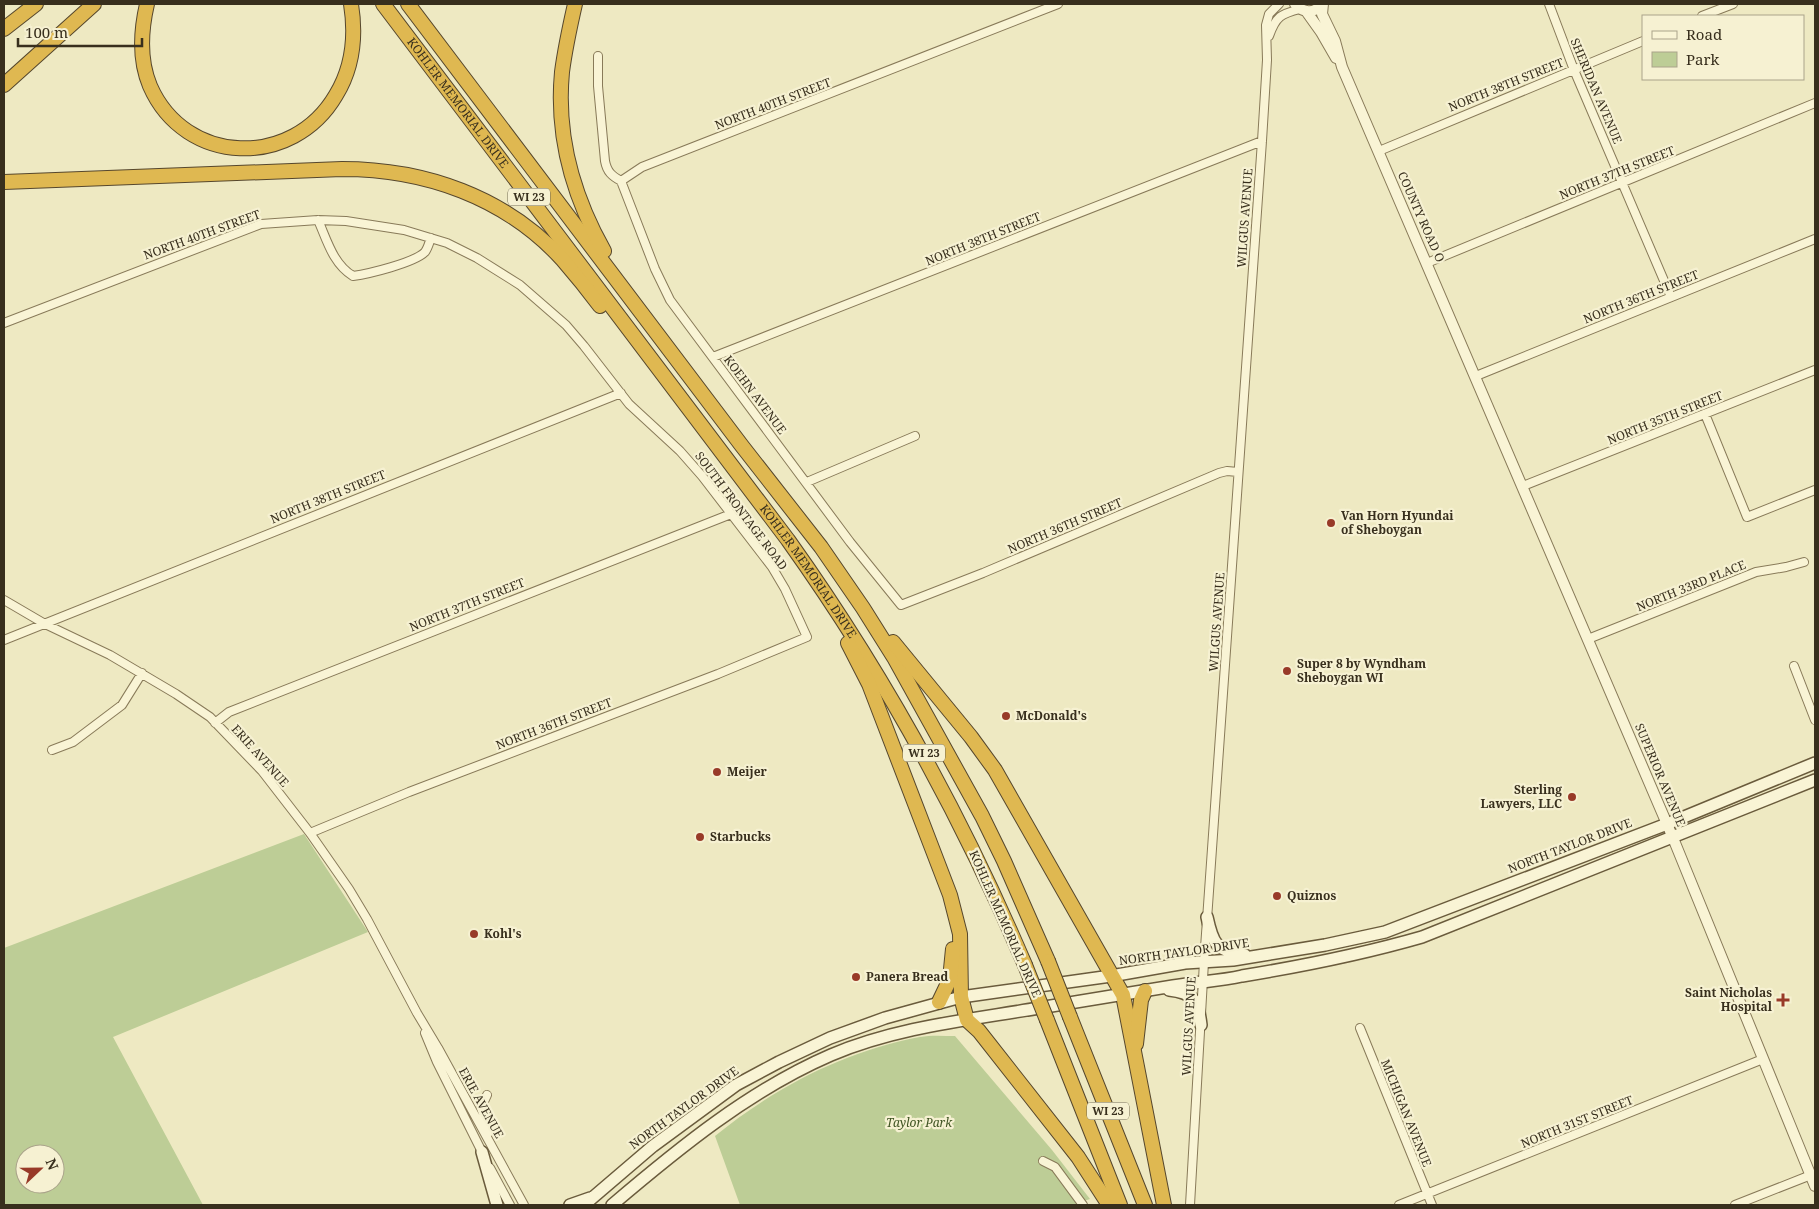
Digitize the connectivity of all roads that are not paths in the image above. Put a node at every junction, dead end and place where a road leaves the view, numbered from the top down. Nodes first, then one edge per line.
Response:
1 (36, 4) edge
2 (94, 4) edge
3 (146, 4) edge
4 (351, 4) edge
5 (383, 4) edge
6 (408, 4) edge
7 (575, 4) edge
8 (1058, 4) edge
9 (1279, 4) edge
10 (1323, 4) edge
11 (1549, 4) edge
12 (1733, 4) edge
13 (1047, 6) edge
14 (1300, 8) edge
15 (1705, 15) edge
16 (4, 29) edge
17 (1267, 40) junction
18 (1642, 41) edge
19 (598, 56) dead end
20 (1342, 67) junction
21 (1574, 70) junction
22 (4, 85) edge
23 (1815, 103) edge
24 (1262, 142) junction
25 (1379, 152) junction
26 (621, 181) junction
27 (4, 182) edge
28 (1623, 183) junction
29 (318, 220) junction
30 (431, 238) junction
31 (1815, 239) edge
32 (1427, 263) junction
33 (1671, 297) junction
34 (4, 323) edge
35 (665, 344) junction
36 (713, 357) junction
37 (1815, 370) edge
38 (1476, 376) junction
39 (675, 390) junction
40 (621, 394) junction
41 (1705, 414) junction
42 (915, 436) dead end
43 (1238, 472) junction
44 (806, 482) junction
45 (1523, 486) junction
46 (1815, 490) edge
47 (731, 514) junction
48 (799, 554) junction
49 (1804, 562) dead end
50 (4, 600) edge
51 (901, 605) joint
52 (862, 608) junction
53 (45, 624) junction
54 (807, 637) joint
55 (1588, 639) junction
56 (4, 640) edge
57 (1794, 666) dead end
58 (142, 673) junction
59 (1815, 720) edge
60 (215, 723) junction
61 (52, 750) dead end
62 (1815, 763) edge
63 (1815, 780) edge
64 (1667, 824) junction
65 (926, 829) junction
66 (310, 833) junction
67 (1673, 838) junction
68 (1207, 917) junction
69 (1259, 956) junction
70 (1204, 962) junction
71 (1112, 976) junction
72 (1204, 982) junction
73 (1151, 990) junction
74 (1123, 995) junction
75 (961, 997) junction
76 (939, 1002) junction
77 (417, 1013) junction
78 (967, 1020) junction
79 (1201, 1025) junction
80 (1360, 1028) dead end
81 (1134, 1052) junction
82 (1763, 1059) junction
83 (487, 1095) dead end
84 (482, 1152) junction
85 (1043, 1161) dead end
86 (508, 1173) junction
87 (1811, 1175) junction
88 (1815, 1186) edge
89 (1427, 1194) junction
90 (591, 1201) edge
91 (497, 1205) edge
92 (510, 1205) edge
93 (524, 1205) edge
94 (570, 1205) edge
95 (584, 1205) edge
96 (612, 1205) edge
97 (1084, 1205) edge
98 (1109, 1205) edge
99 (1120, 1205) edge
100 (1145, 1205) edge
101 (1164, 1205) edge
102 (1190, 1205) edge
103 (1399, 1205) edge
104 (1432, 1205) edge
105 (1735, 1205) edge

1 - 16 highway
2 - 22 highway
3 - 4 highway
5 - 39 highway, KOHLER MEMORIAL DRIVE / WI 23
6 - 35 highway, KOHLER MEMORIAL DRIVE / WI 23
7 - 35 highway
8 - 13 street, NORTH 40TH STREET
9 - 17 street, WILGUS AVENUE
10 - 14 street
10 - 20 street, COUNTY ROAD O
11 - 21 street, SHERIDAN AVENUE
12 - 15 street
13 - 26 street, NORTH 40TH STREET
14 - 17 street, WILGUS AVENUE
14 - 20 street, COUNTY ROAD O
17 - 24 street, WILGUS AVENUE
18 - 21 street, NORTH 38TH STREET
19 - 26 street
20 - 25 street, COUNTY ROAD O
21 - 25 street, NORTH 38TH STREET
21 - 28 street, SHERIDAN AVENUE
23 - 28 street, NORTH 37TH STREET
24 - 36 street, NORTH 38TH STREET
24 - 43 street, WILGUS AVENUE
25 - 32 street, COUNTY ROAD O
26 - 36 street, KOEHN AVENUE
27 - 39 highway
28 - 32 street, NORTH 37TH STREET
28 - 33 street, SHERIDAN AVENUE
29 - 30 street, SOUTH FRONTAGE ROAD
29 - 30 street
29 - 34 street, NORTH 40TH STREET
30 - 40 street, SOUTH FRONTAGE ROAD
31 - 33 street, NORTH 36TH STREET
32 - 38 street, COUNTY ROAD O
33 - 38 street, NORTH 36TH STREET
35 - 52 highway, KOHLER MEMORIAL DRIVE / WI 23
36 - 44 street, KOEHN AVENUE
37 - 41 street, NORTH 35TH STREET
38 - 45 street, SUPERIOR AVENUE
39 - 48 highway, KOHLER MEMORIAL DRIVE / WI 23
40 - 47 street, SOUTH FRONTAGE ROAD
40 - 53 street, NORTH 38TH STREET
41 - 45 street, NORTH 35TH STREET
41 - 46 street
42 - 44 street
43 - 51 street, NORTH 36TH STREET
43 - 68 street, WILGUS AVENUE
44 - 51 street, KOEHN AVENUE
45 - 55 street, SUPERIOR AVENUE
47 - 54 street, SOUTH FRONTAGE ROAD
47 - 60 street, NORTH 37TH STREET
48 - 65 highway
48 - 99 highway, KOHLER MEMORIAL DRIVE / WI 23, bridge
49 - 55 street, NORTH 33RD PLACE
50 - 53 street, ERIE AVENUE
52 - 71 highway
52 - 100 highway, KOHLER MEMORIAL DRIVE / WI 23, bridge
53 - 56 street, NORTH 38TH STREET
53 - 58 street, ERIE AVENUE
54 - 66 street, NORTH 36TH STREET
55 - 64 street, SUPERIOR AVENUE
57 - 59 street
58 - 60 street, ERIE AVENUE
58 - 61 street
60 - 66 street, ERIE AVENUE
62 - 64 main road, NORTH TAYLOR DRIVE
63 - 67 main road
64 - 67 street, SUPERIOR AVENUE
64 - 69 main road, NORTH TAYLOR DRIVE
65 - 75 highway
65 - 76 highway
66 - 77 street, ERIE AVENUE
67 - 72 main road
67 - 82 street, SUPERIOR AVENUE
68 - 69 main road
68 - 70 street, WILGUS AVENUE
69 - 70 main road, NORTH TAYLOR DRIVE
70 - 71 main road, NORTH TAYLOR DRIVE
70 - 72 street, WILGUS AVENUE
71 - 74 highway
71 - 75 main road, NORTH TAYLOR DRIVE
72 - 73 main road
72 - 79 street, WILGUS AVENUE
73 - 74 main road
73 - 79 main road
73 - 81 highway
74 - 78 main road
74 - 81 highway
75 - 76 main road, NORTH TAYLOR DRIVE
75 - 78 highway
76 - 90 main road, NORTH TAYLOR DRIVE
77 - 84 street, ERIE AVENUE
77 - 86 street, ERIE AVENUE
78 - 96 main road
78 - 98 highway
79 - 102 street, WILGUS AVENUE
80 - 89 street, MICHIGAN AVENUE
81 - 101 highway
82 - 87 street, SUPERIOR AVENUE
82 - 89 street, NORTH 31ST STREET
83 - 86 street
84 - 91 main road
84 - 92 street, ERIE AVENUE
85 - 97 street
86 - 93 street, ERIE AVENUE
87 - 88 street, SUPERIOR AVENUE
87 - 105 street
89 - 103 street, NORTH 31ST STREET
89 - 104 street, MICHIGAN AVENUE
90 - 94 main road
90 - 95 main road, NORTH TAYLOR DRIVE

